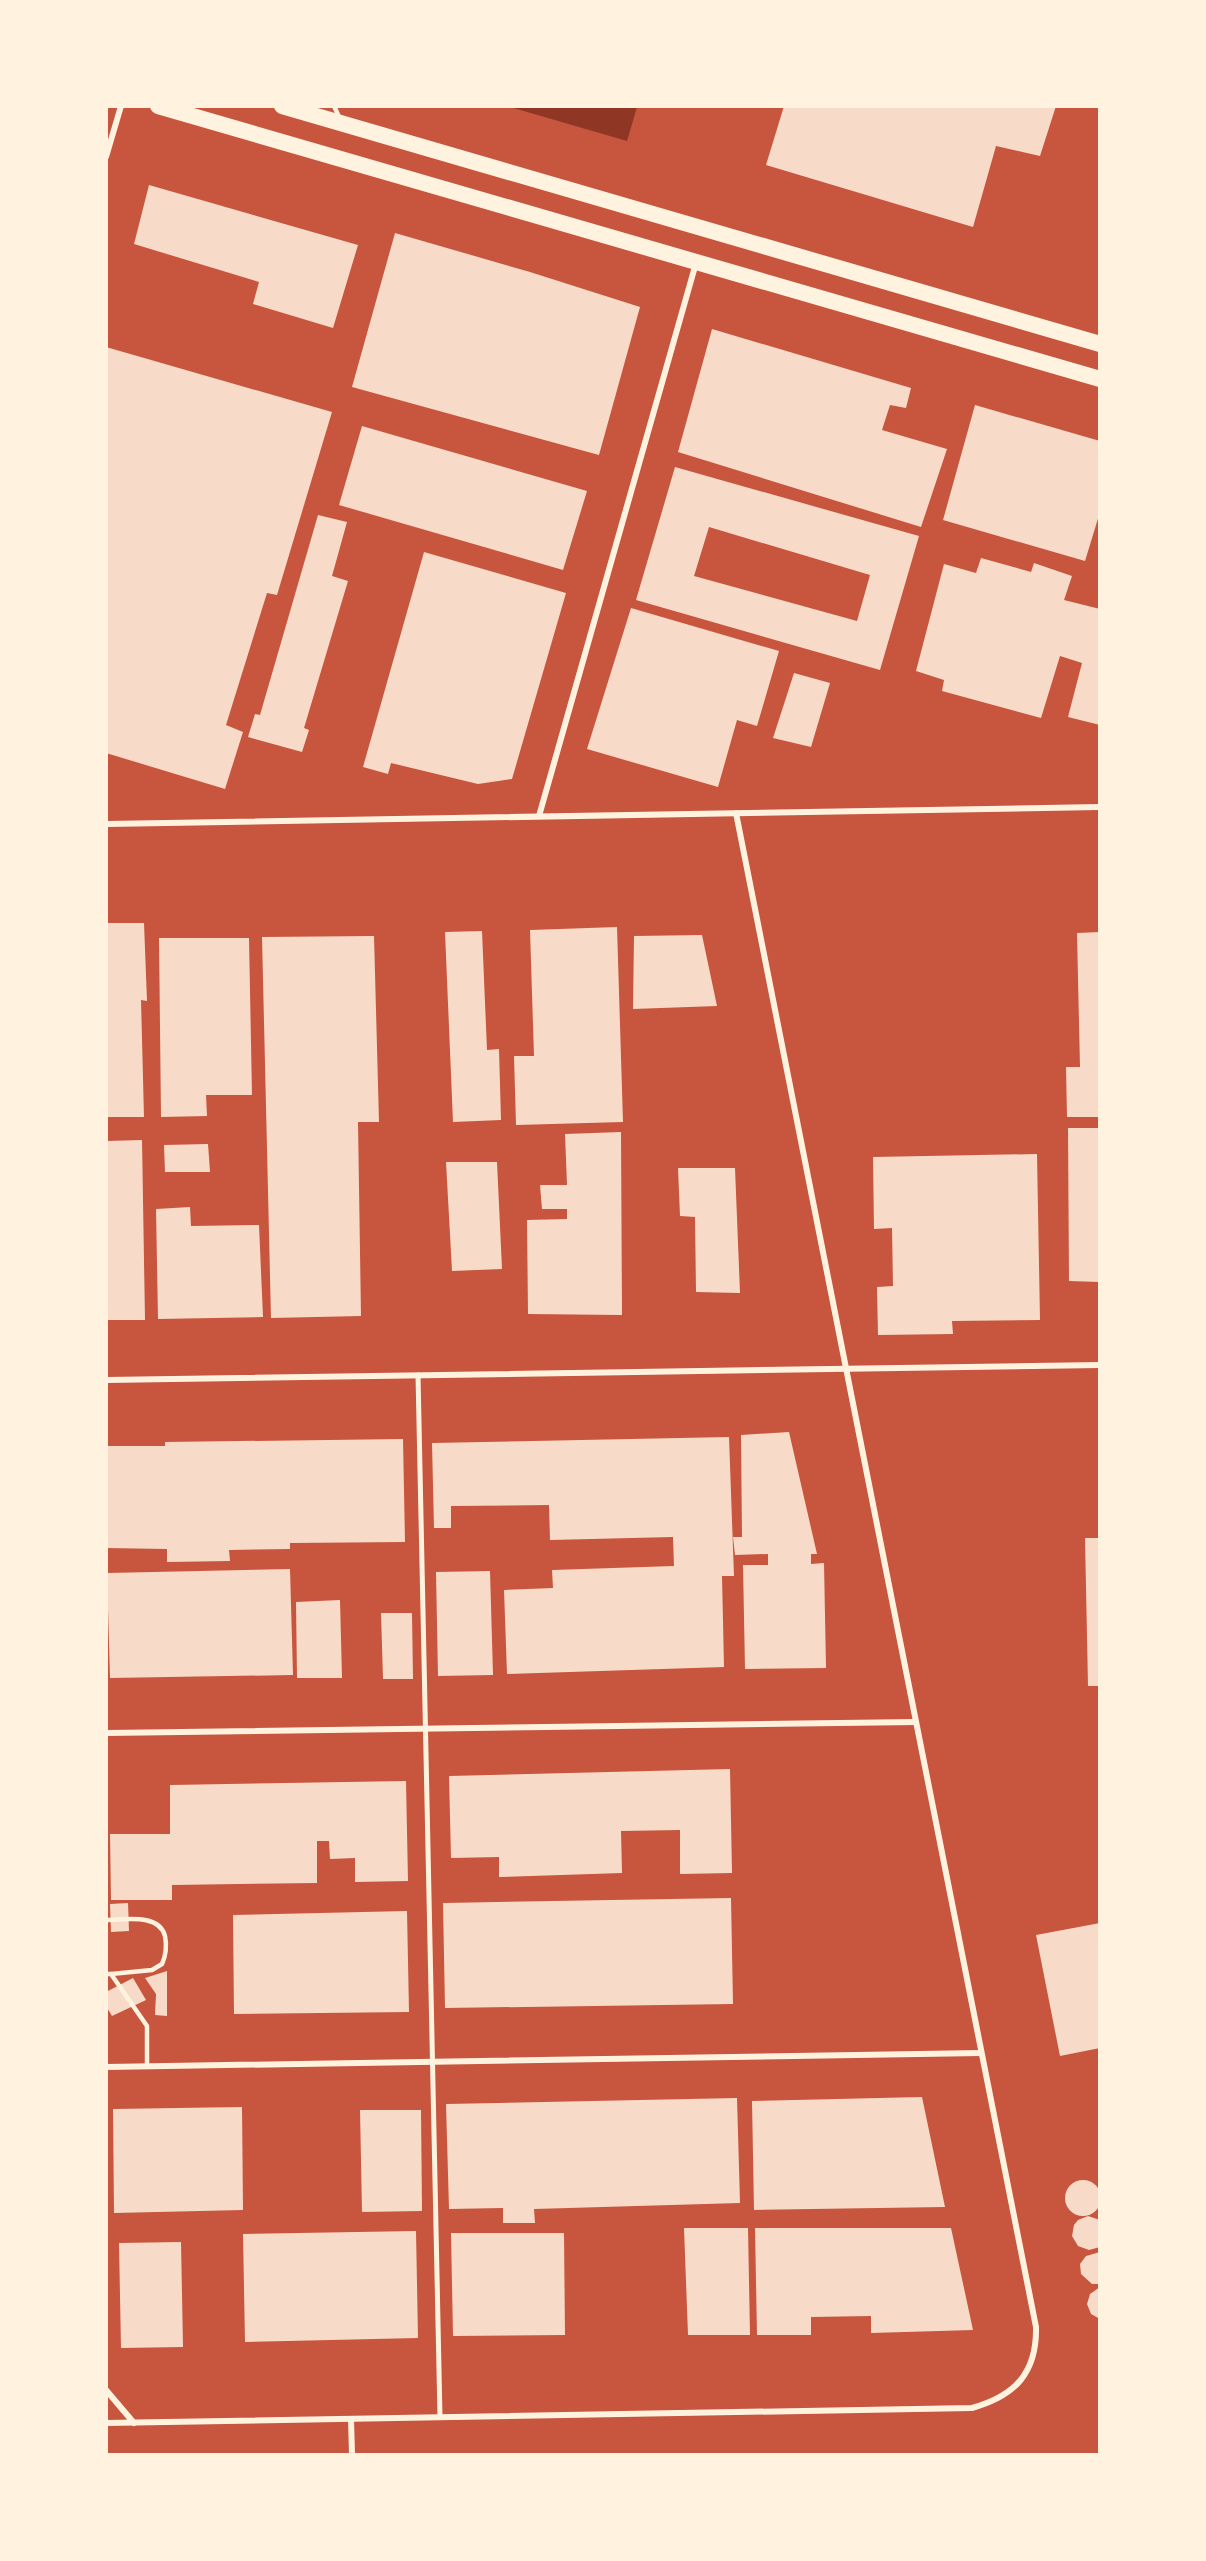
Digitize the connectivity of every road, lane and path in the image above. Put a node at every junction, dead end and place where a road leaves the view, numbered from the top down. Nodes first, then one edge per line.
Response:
1 (121, 106) edge
2 (158, 106) edge
3 (282, 106) edge
4 (334, 106) edge
5 (343, 125) junction
6 (106, 157) edge
7 (696, 262) junction
8 (1100, 344) edge
9 (1100, 379) edge
10 (1100, 807) edge
11 (736, 813) junction
12 (539, 816) junction
13 (106, 824) edge
14 (1100, 1365) edge
15 (847, 1370) junction
16 (418, 1376) junction
17 (106, 1380) edge
18 (916, 1722) junction
19 (427, 1729) junction
20 (106, 1733) edge
21 (106, 1920) edge
22 (109, 1974) edge
23 (981, 2053) junction
24 (433, 2062) junction
25 (147, 2066) junction
26 (106, 2067) edge
27 (106, 2390) edge
28 (440, 2418) junction
29 (351, 2419) junction
30 (106, 2423) edge
31 (134, 2423) junction
32 (351, 2454) edge

1 - 6 street
2 - 7 highway
3 - 5 highway
4 - 5 lane
5 - 8 highway
7 - 9 highway
7 - 12 street
10 - 11 street
11 - 12 street
11 - 15 street
12 - 13 street
14 - 15 street
15 - 16 street
15 - 18 street
16 - 17 street
16 - 19 street
18 - 19 street
18 - 23 street
19 - 20 street
19 - 24 street
21 - 22 lane
22 - 25 lane
23 - 24 street
23 - 28 street
24 - 25 street
24 - 28 street
25 - 26 street
27 - 31 street
28 - 29 street
29 - 31 street
29 - 32 street
30 - 31 street

